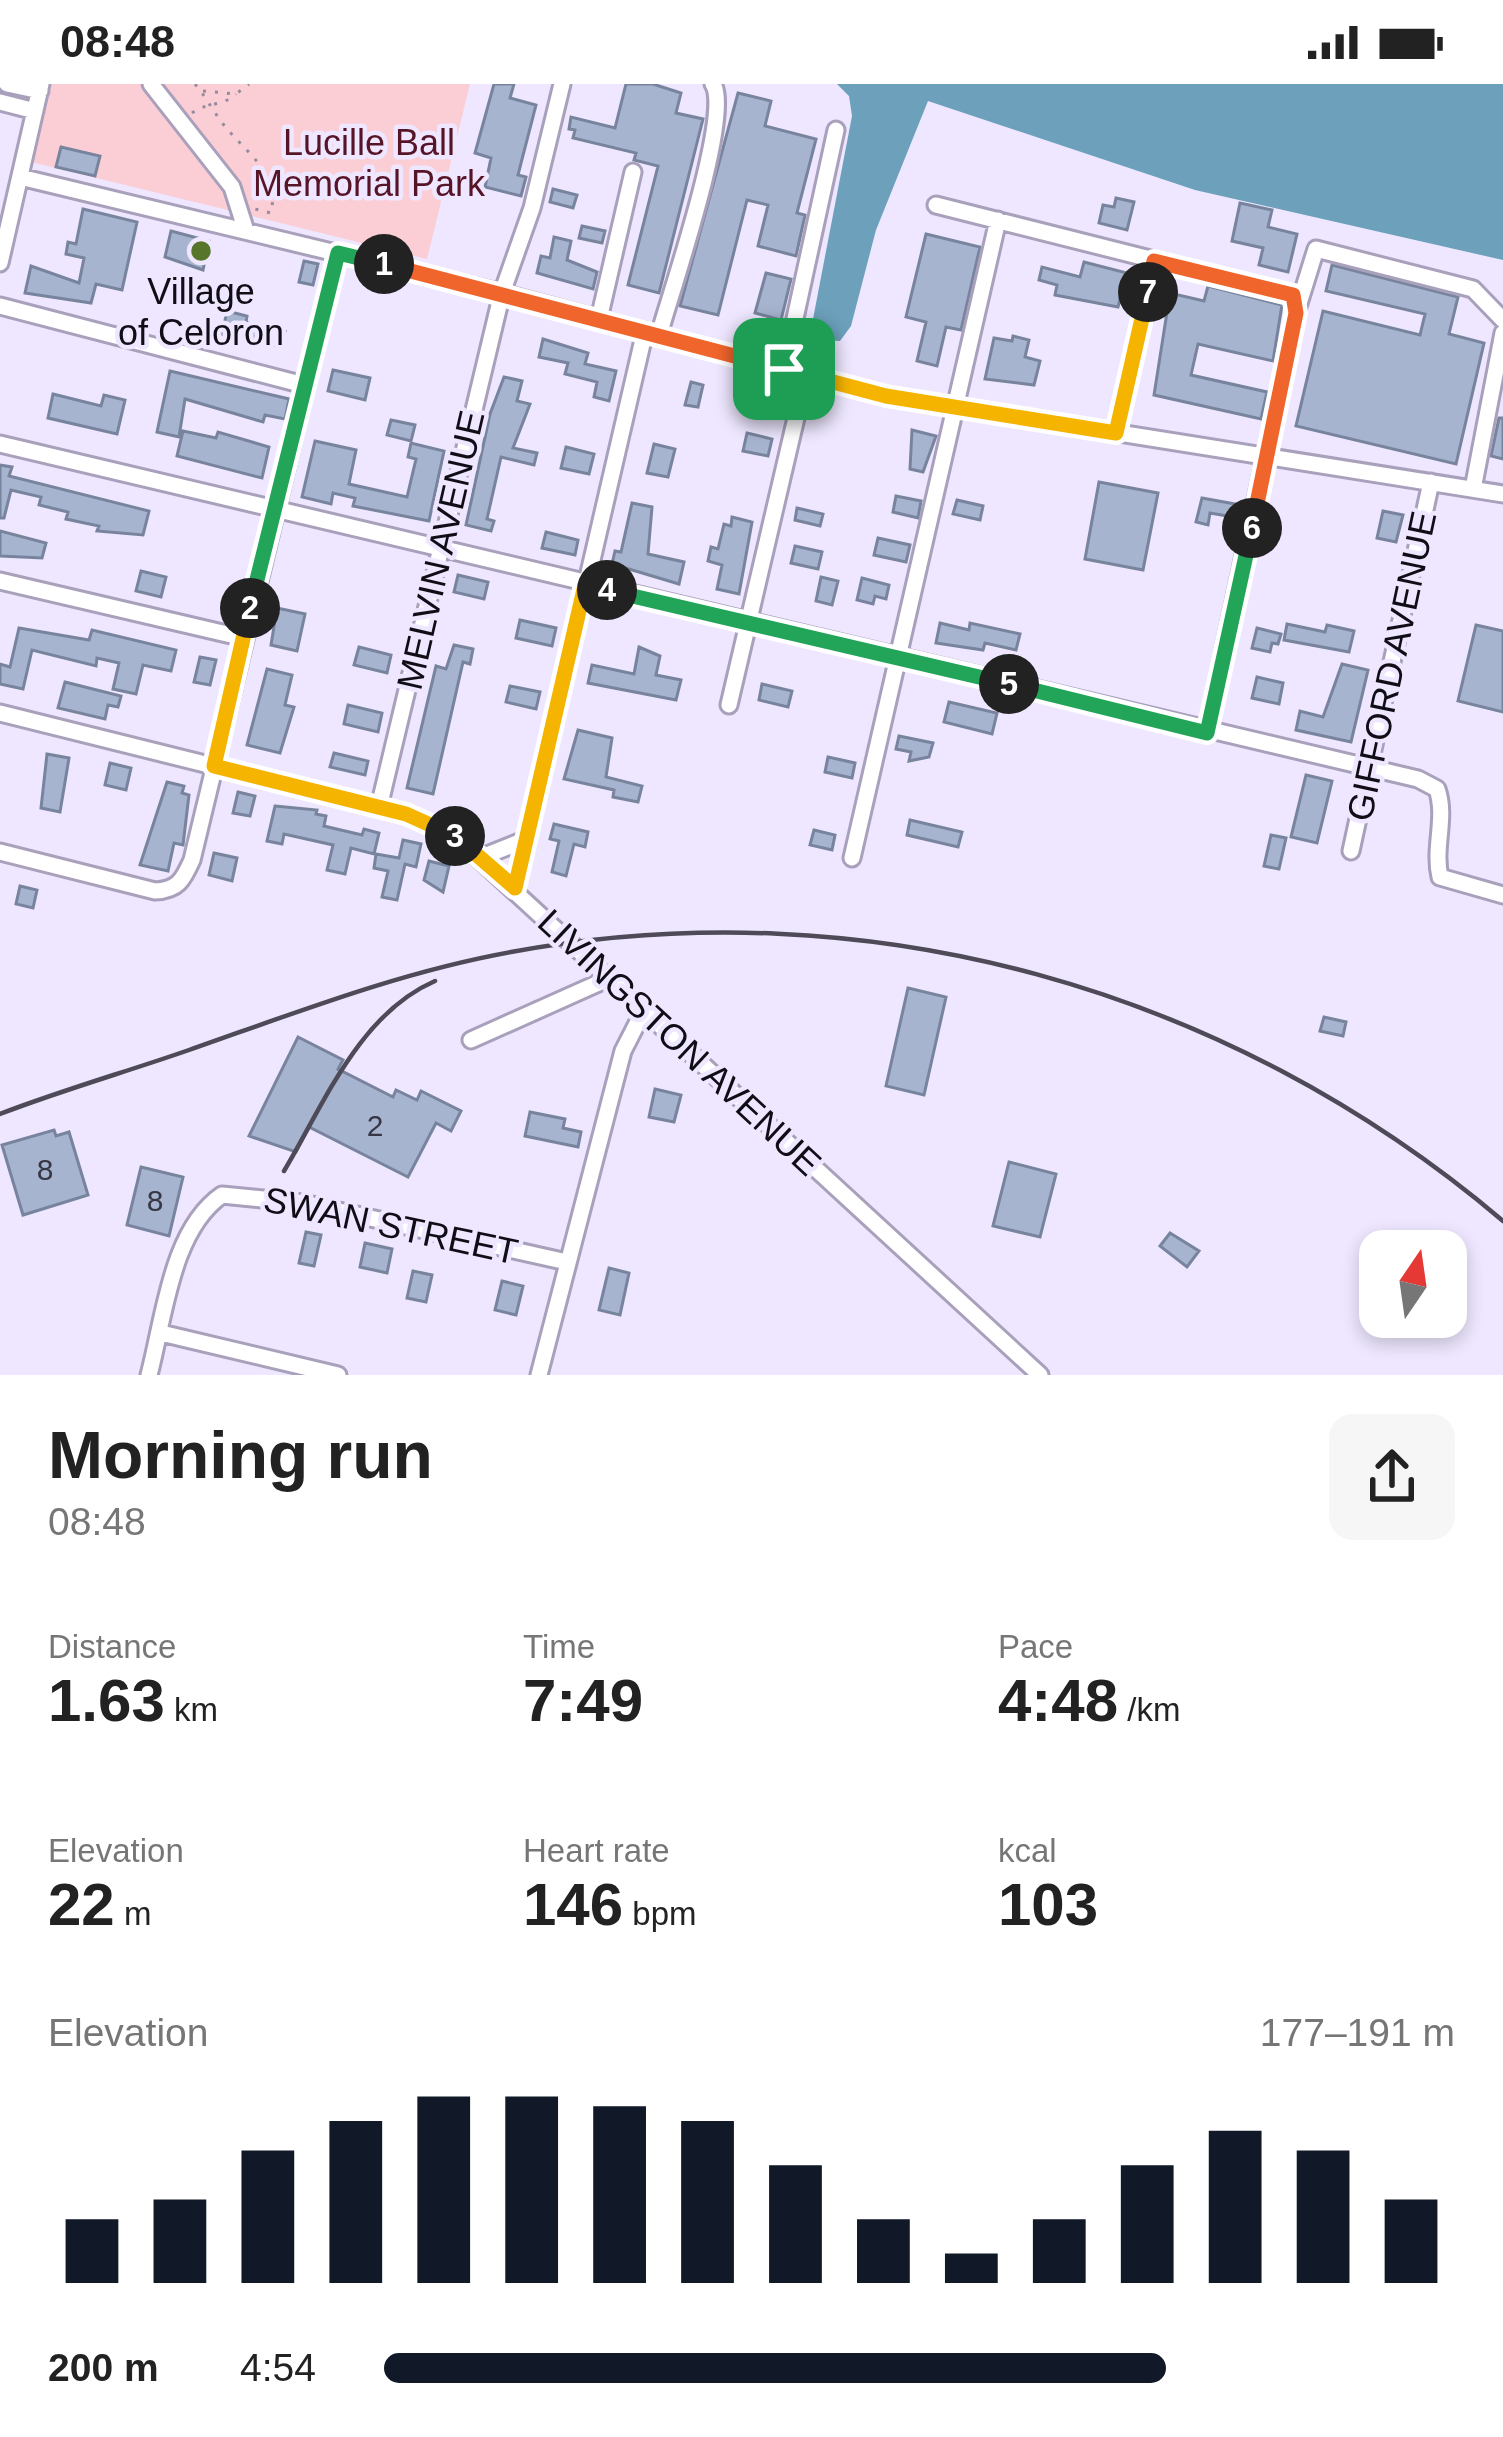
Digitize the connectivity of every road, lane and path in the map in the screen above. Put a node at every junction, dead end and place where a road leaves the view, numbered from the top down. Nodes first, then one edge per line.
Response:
1 (7, 84) edge
2 (151, 84) edge
3 (195, 84) edge
4 (249, 84) edge
5 (562, 84) edge
6 (713, 84) edge
7 (40, 87) edge
8 (201, 90) junction
9 (236, 94) junction
10 (0, 102) edge
11 (212, 107) junction
12 (35, 111) junction
13 (182, 122) junction
14 (836, 130) dead end
15 (633, 172) dead end
16 (20, 177) junction
17 (239, 204) junction
18 (936, 205) dead end
19 (998, 220) junction
20 (246, 231) junction
21 (338, 253) junction
22 (1154, 261) junction
23 (0, 263) edge
24 (502, 293) junction
25 (0, 307) edge
26 (1296, 313) junction
27 (599, 319) junction
28 (1503, 320) edge
29 (652, 333) junction
30 (1503, 333) edge
31 (784, 369) junction
32 (806, 375) junction
33 (304, 385) junction
34 (958, 407) junction
35 (1116, 433) junction
36 (0, 444) edge
37 (1268, 456) junction
38 (1431, 482) junction
39 (1474, 489) junction
40 (1503, 494) edge
41 (274, 508) junction
42 (438, 551) junction
43 (0, 581) edge
44 (585, 585) junction
45 (748, 623) junction
46 (244, 638) junction
47 (900, 658) junction
48 (729, 705) dead end
49 (0, 713) edge
50 (1207, 733) junction
51 (214, 766) junction
52 (1368, 767) junction
53 (380, 807) junction
54 (527, 839) junction
55 (1351, 851) dead end
56 (0, 853) edge
57 (482, 857) junction
58 (852, 858) dead end
59 (515, 888) junction
60 (1503, 895) edge
61 (612, 977) junction
62 (645, 1008) junction
63 (471, 1040) dead end
64 (567, 1262) junction
65 (161, 1333) junction
66 (148, 1375) edge
67 (338, 1375) edge
68 (539, 1375) edge
69 (1040, 1375) edge

1 - 7 street
2 - 13 street
3 - 8 path
4 - 9 path
5 - 24 street, MELVIN AVENUE
6 - 29 street
7 - 12 street
8 - 9 path
8 - 11 path
9 - 11 path
10 - 12 street
11 - 13 path
11 - 17 path
12 - 16 street
13 - 17 street
14 - 31 street
15 - 27 street
16 - 20 street
16 - 23 street
17 - 20 street
18 - 19 street
19 - 22 street
19 - 34 street
20 - 21 street
21 - 24 street
21 - 33 street
22 - 26 street
22 - 35 street
24 - 27 street
24 - 42 street, MELVIN AVENUE
25 - 33 street
26 - 28 street
26 - 37 street
27 - 29 street
29 - 31 street
29 - 44 street
30 - 39 street
31 - 32 street
32 - 34 street
32 - 45 street
33 - 41 street
34 - 35 street
34 - 47 street
35 - 37 street
36 - 41 street
37 - 38 street
37 - 50 street
38 - 39 street
38 - 52 street, GIFFORD AVENUE
39 - 40 street
41 - 42 street
41 - 46 street
42 - 44 street
42 - 53 street, MELVIN AVENUE
43 - 46 street
44 - 45 street
44 - 54 street
45 - 47 street
45 - 48 street
46 - 51 street
47 - 50 street
47 - 58 street
49 - 51 street, LIVINGSTON AVENUE
50 - 52 street
51 - 53 street, LIVINGSTON AVENUE
51 - 56 street
52 - 55 street, GIFFORD AVENUE
52 - 60 street
53 - 57 street, LIVINGSTON AVENUE
54 - 57 street
54 - 59 street
57 - 59 street, LIVINGSTON AVENUE
59 - 61 street, LIVINGSTON AVENUE
61 - 62 street, LIVINGSTON AVENUE
61 - 63 street
62 - 64 street
62 - 69 street, LIVINGSTON AVENUE
64 - 65 street, SWAN STREET
64 - 68 street
65 - 66 street
65 - 67 street

